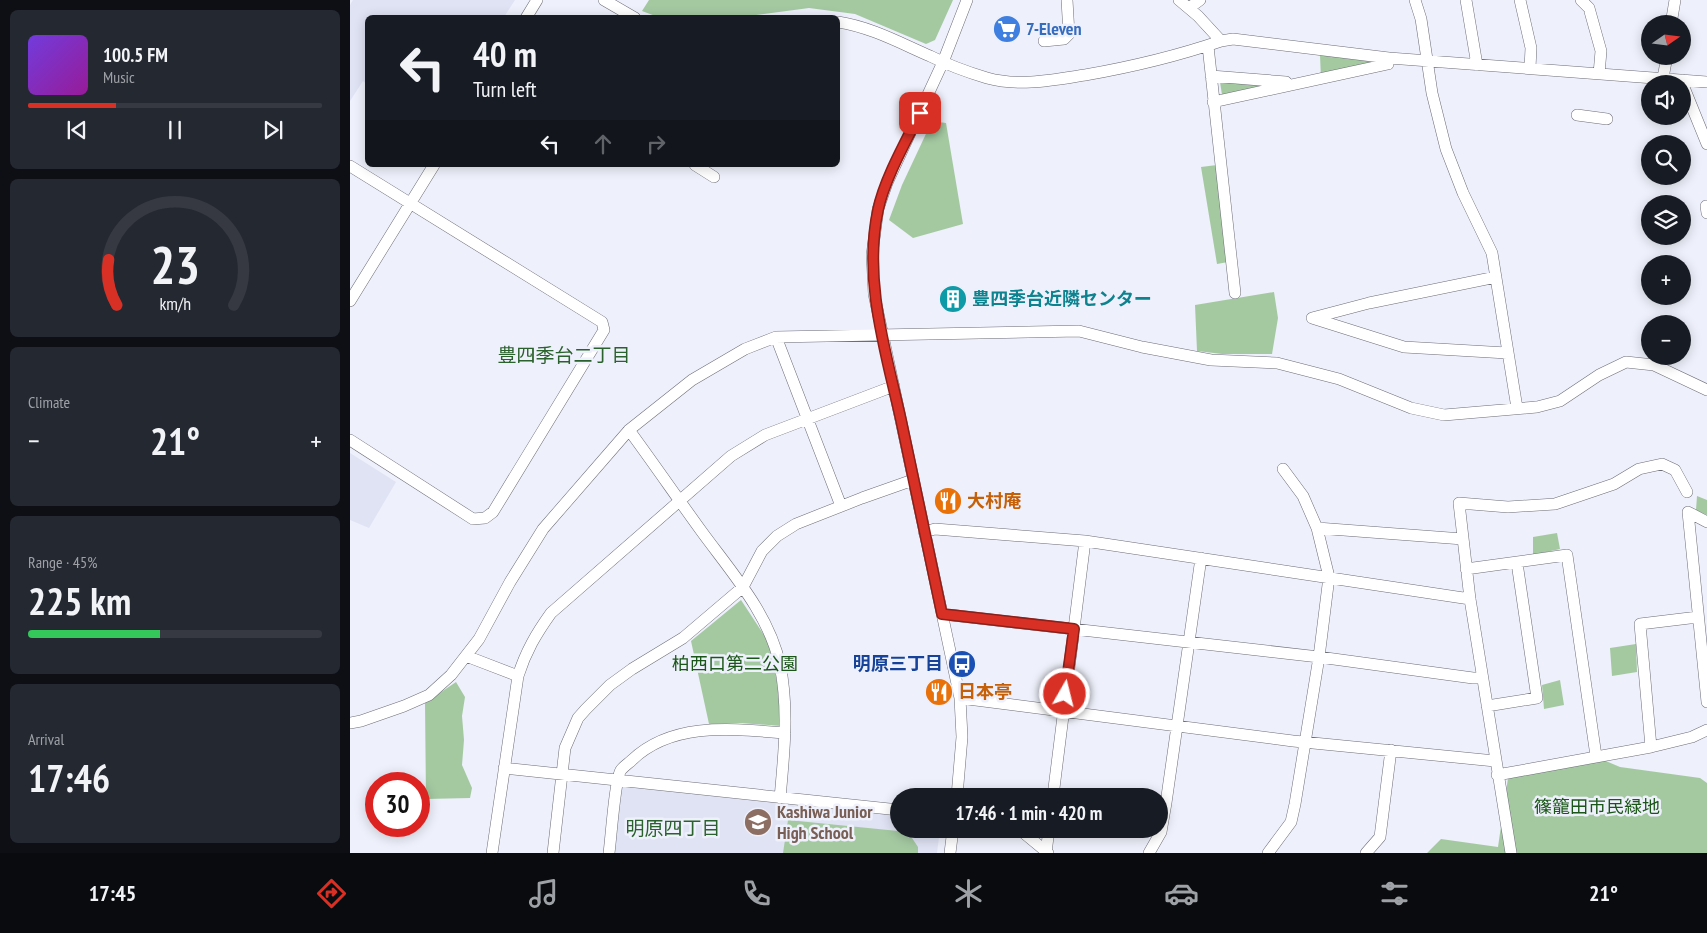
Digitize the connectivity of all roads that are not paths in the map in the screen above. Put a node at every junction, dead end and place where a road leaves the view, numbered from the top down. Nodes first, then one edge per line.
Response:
1 (537, 0) edge
2 (604, 0) edge
3 (967, 0) edge
4 (1067, 0) edge
5 (1179, 0) edge
6 (1200, 0) edge
7 (1415, 0) edge
8 (1466, 0) edge
9 (1520, 0) edge
10 (1581, 0) edge
11 (1675, 0) edge
12 (1190, 8) junction
13 (528, 15) edge
14 (630, 15) edge
15 (1673, 15) edge
16 (840, 22) edge
17 (1044, 41) dead end
18 (1221, 41) junction
19 (1208, 46) junction
20 (1389, 58) junction
21 (1428, 61) junction
22 (943, 62) junction
23 (1477, 65) junction
24 (1530, 68) junction
25 (1599, 74) junction
26 (1211, 76) junction
27 (1641, 77) edge
28 (1691, 81) edge
29 (1707, 82) edge
30 (1300, 83) junction
31 (1213, 102) junction
32 (1691, 105) edge
33 (1578, 115) dead end
34 (1607, 119) dead end
35 (1707, 144) edge
36 (350, 166) edge
37 (433, 167) edge
38 (411, 203) junction
39 (1496, 277) junction
40 (1235, 293) dead end
41 (350, 300) edge
42 (883, 334) junction
43 (776, 337) junction
44 (1507, 353) junction
45 (894, 386) junction
46 (1707, 390) edge
47 (1517, 408) junction
48 (807, 420) junction
49 (630, 430) junction
50 (350, 440) edge
51 (1283, 469) dead end
52 (914, 480) junction
53 (1687, 492) dead end
54 (679, 500) junction
55 (841, 506) junction
56 (1707, 522) edge
57 (1317, 528) junction
58 (924, 532) junction
59 (1462, 539) junction
60 (1085, 541) junction
61 (1201, 558) junction
62 (1517, 563) junction
63 (1466, 569) junction
64 (1329, 576) junction
65 (743, 587) junction
66 (1470, 599) junction
67 (942, 614) junction
68 (1698, 618) junction
69 (1074, 629) junction
70 (1189, 642) junction
71 (466, 656) junction
72 (1319, 657) junction
73 (518, 676) junction
74 (1482, 677) junction
75 (960, 698) junction
76 (1707, 702) edge
77 (1487, 706) junction
78 (1063, 711) junction
79 (350, 723) edge
80 (1177, 726) junction
81 (1707, 730) edge
82 (786, 733) junction
83 (1305, 742) junction
84 (1651, 747) junction
85 (1392, 750) junction
86 (1596, 756) junction
87 (1495, 761) junction
88 (504, 768) junction
89 (561, 773) junction
90 (1497, 775) junction
91 (618, 780) junction
92 (958, 788) edge
93 (1054, 788) edge
94 (780, 798) junction
95 (890, 809) edge
96 (952, 838) edge
97 (1030, 838) edge
98 (1048, 838) edge
99 (492, 853) edge
100 (553, 853) edge
101 (609, 853) edge
102 (950, 853) edge
103 (1047, 853) edge
104 (1150, 853) edge
105 (1268, 853) edge
106 (1366, 853) edge
107 (1511, 853) edge

1 - 13 street
2 - 14 street
3 - 22 street
4 - 17 street
5 - 12 street
6 - 12 street
7 - 21 street
8 - 23 street
9 - 24 street
10 - 25 street
11 - 15 street
12 - 18 street
16 - 22 street
18 - 19 street
18 - 20 street
19 - 22 street
19 - 26 street
20 - 21 street
20 - 30 street
21 - 23 street
21 - 39 street
22 - 42 street
23 - 24 street
24 - 25 street
25 - 27 street
26 - 30 street
26 - 31 street
28 - 29 street
30 - 31 street
31 - 40 street
32 - 35 street
33 - 34 street
36 - 38 street
37 - 38 street
38 - 41 street
38 - 50 street
39 - 44 street
39 - 44 street
42 - 43 street
42 - 45 street
42 - 47 street
43 - 48 street
43 - 49 street
44 - 47 street
45 - 48 street
45 - 52 street
46 - 47 street
48 - 54 street
48 - 55 street
49 - 54 street
49 - 71 street
51 - 57 street
52 - 55 street
52 - 58 street
53 - 59 street
54 - 65 street
54 - 73 street
55 - 65 street
56 - 68 street
57 - 59 street
57 - 64 street
58 - 60 street
58 - 67 street
59 - 63 street
60 - 61 street
60 - 69 street
61 - 64 street
61 - 70 street
62 - 63 street
62 - 77 street
62 - 86 street
63 - 66 street
64 - 66 street
64 - 72 street
65 - 82 street
65 - 89 street
66 - 74 street
67 - 69 street
67 - 75 street
68 - 76 street
68 - 84 street
69 - 70 street
69 - 78 street
70 - 72 street
70 - 80 street
71 - 73 street
71 - 79 street
72 - 74 street
72 - 83 street
73 - 88 street
74 - 77 street
75 - 78 street
75 - 92 street
77 - 87 street
78 - 80 street
78 - 93 street
80 - 83 street
80 - 104 street
81 - 84 street
82 - 91 street
82 - 94 street
83 - 85 street
83 - 105 street
84 - 86 street
85 - 87 street
85 - 106 street
86 - 90 street
87 - 90 street
88 - 89 street
88 - 99 street
89 - 91 street
89 - 100 street
90 - 107 street
91 - 94 street
91 - 101 street
94 - 95 street
96 - 102 street
97 - 103 street
98 - 103 street

